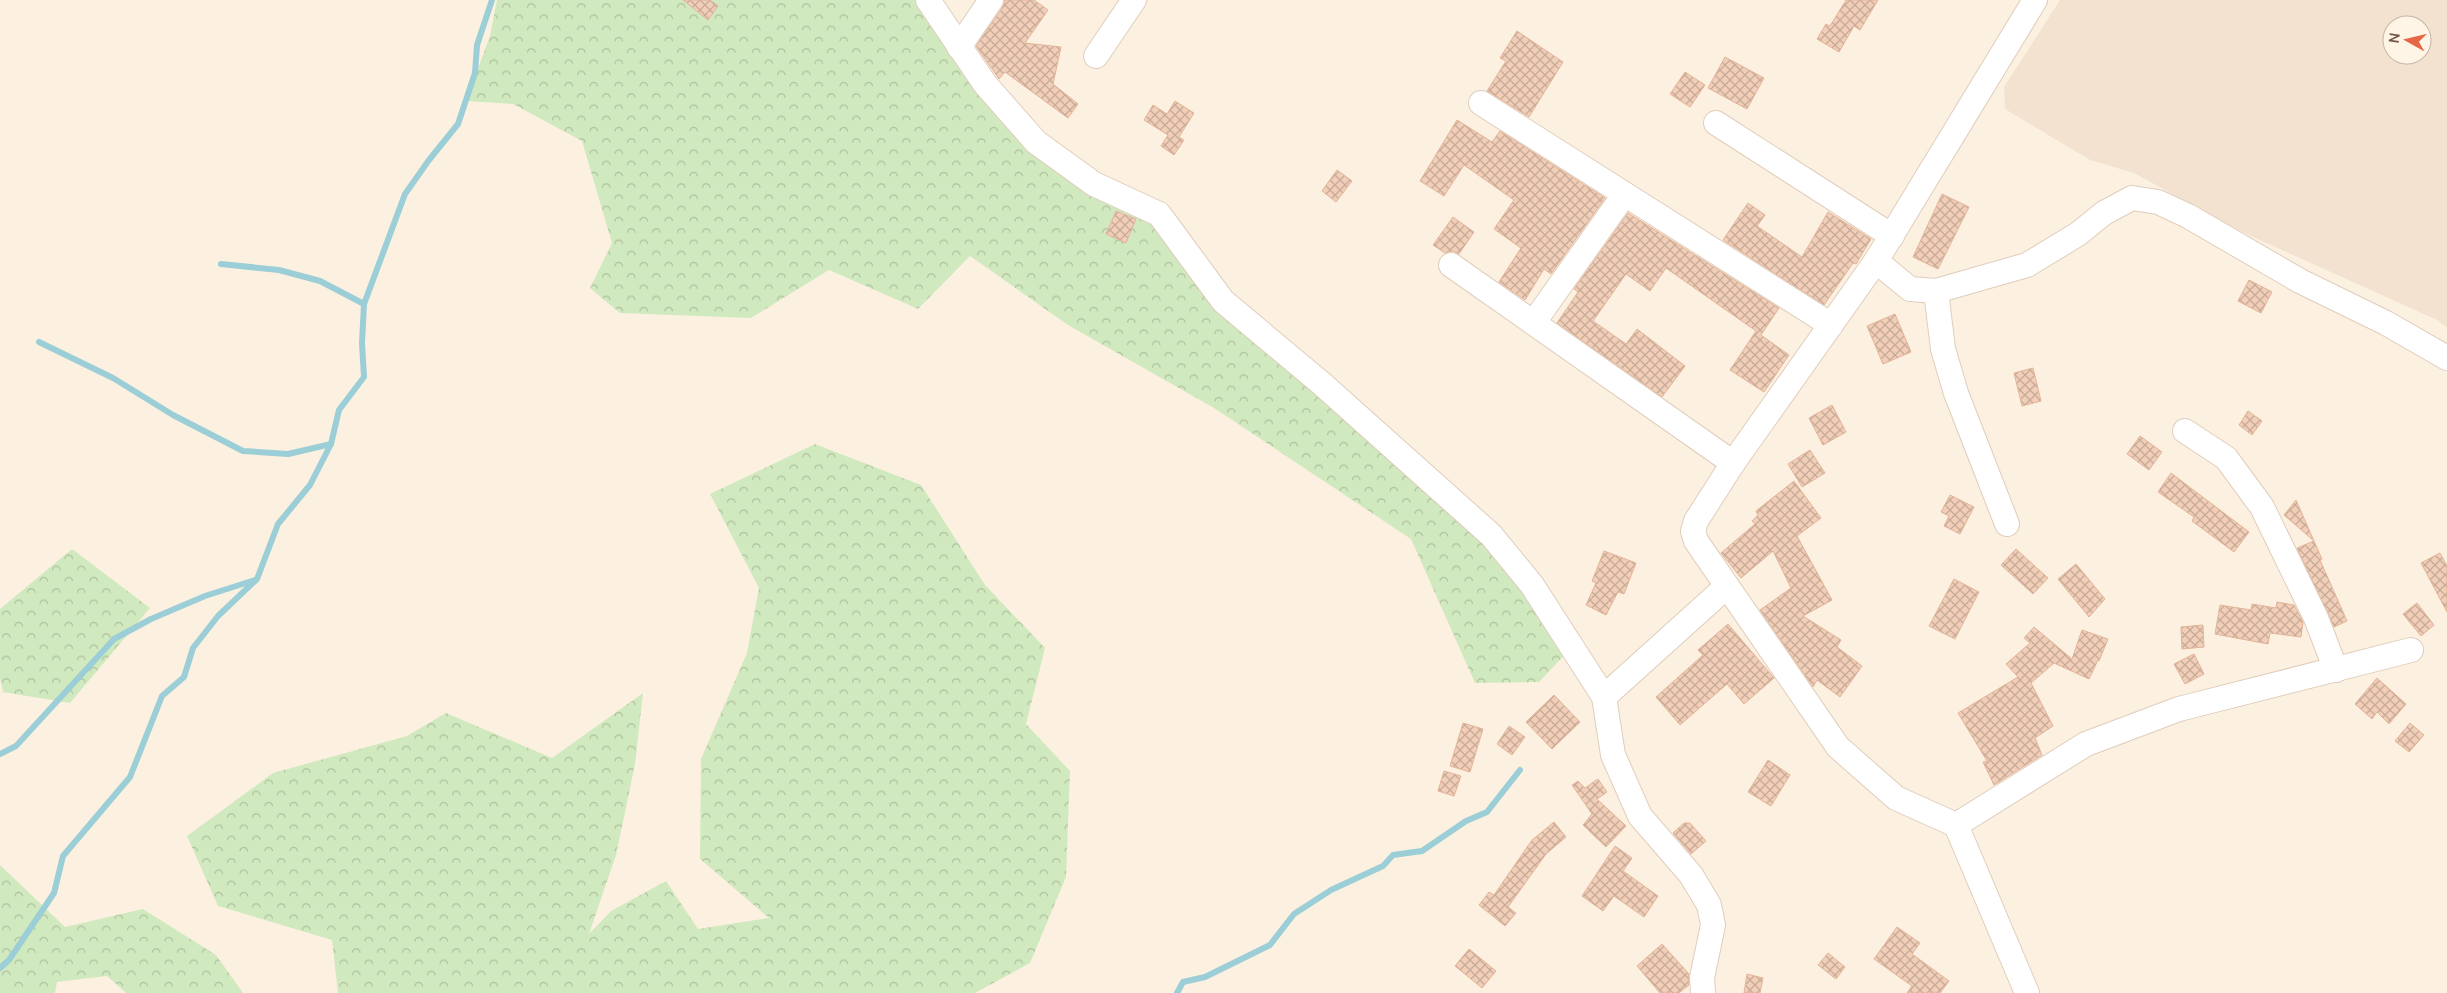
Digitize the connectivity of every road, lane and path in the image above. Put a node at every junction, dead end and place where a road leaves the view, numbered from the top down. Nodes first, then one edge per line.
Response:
1 (928, 0) edge
2 (991, 0) edge
3 (1134, 0) edge
4 (2035, 0) edge
5 (959, 47) junction
6 (1096, 56) dead end
7 (1482, 103) dead end
8 (1716, 123) dead end
9 (1624, 195) junction
10 (1892, 236) junction
11 (1876, 261) junction
12 (1451, 265) dead end
13 (1936, 291) junction
14 (1534, 322) junction
15 (1831, 325) junction
16 (2447, 358) edge
17 (2185, 431) dead end
18 (1733, 464) junction
19 (2007, 524) dead end
20 (1726, 586) junction
21 (2411, 650) dead end
22 (2336, 670) junction
23 (1604, 698) junction
24 (1956, 825) junction
25 (1703, 993) edge
26 (2026, 993) edge

1 - 5 street
2 - 5 street
3 - 6 street
4 - 10 street
5 - 23 street
7 - 9 street
8 - 10 street
9 - 14 street
9 - 15 street
10 - 11 street
11 - 13 street
11 - 15 street
12 - 14 street
13 - 16 street
13 - 19 street
14 - 18 street
15 - 18 street
17 - 22 street
18 - 20 street
20 - 23 street
20 - 24 street
21 - 22 street
22 - 24 street
23 - 25 street
24 - 26 street

